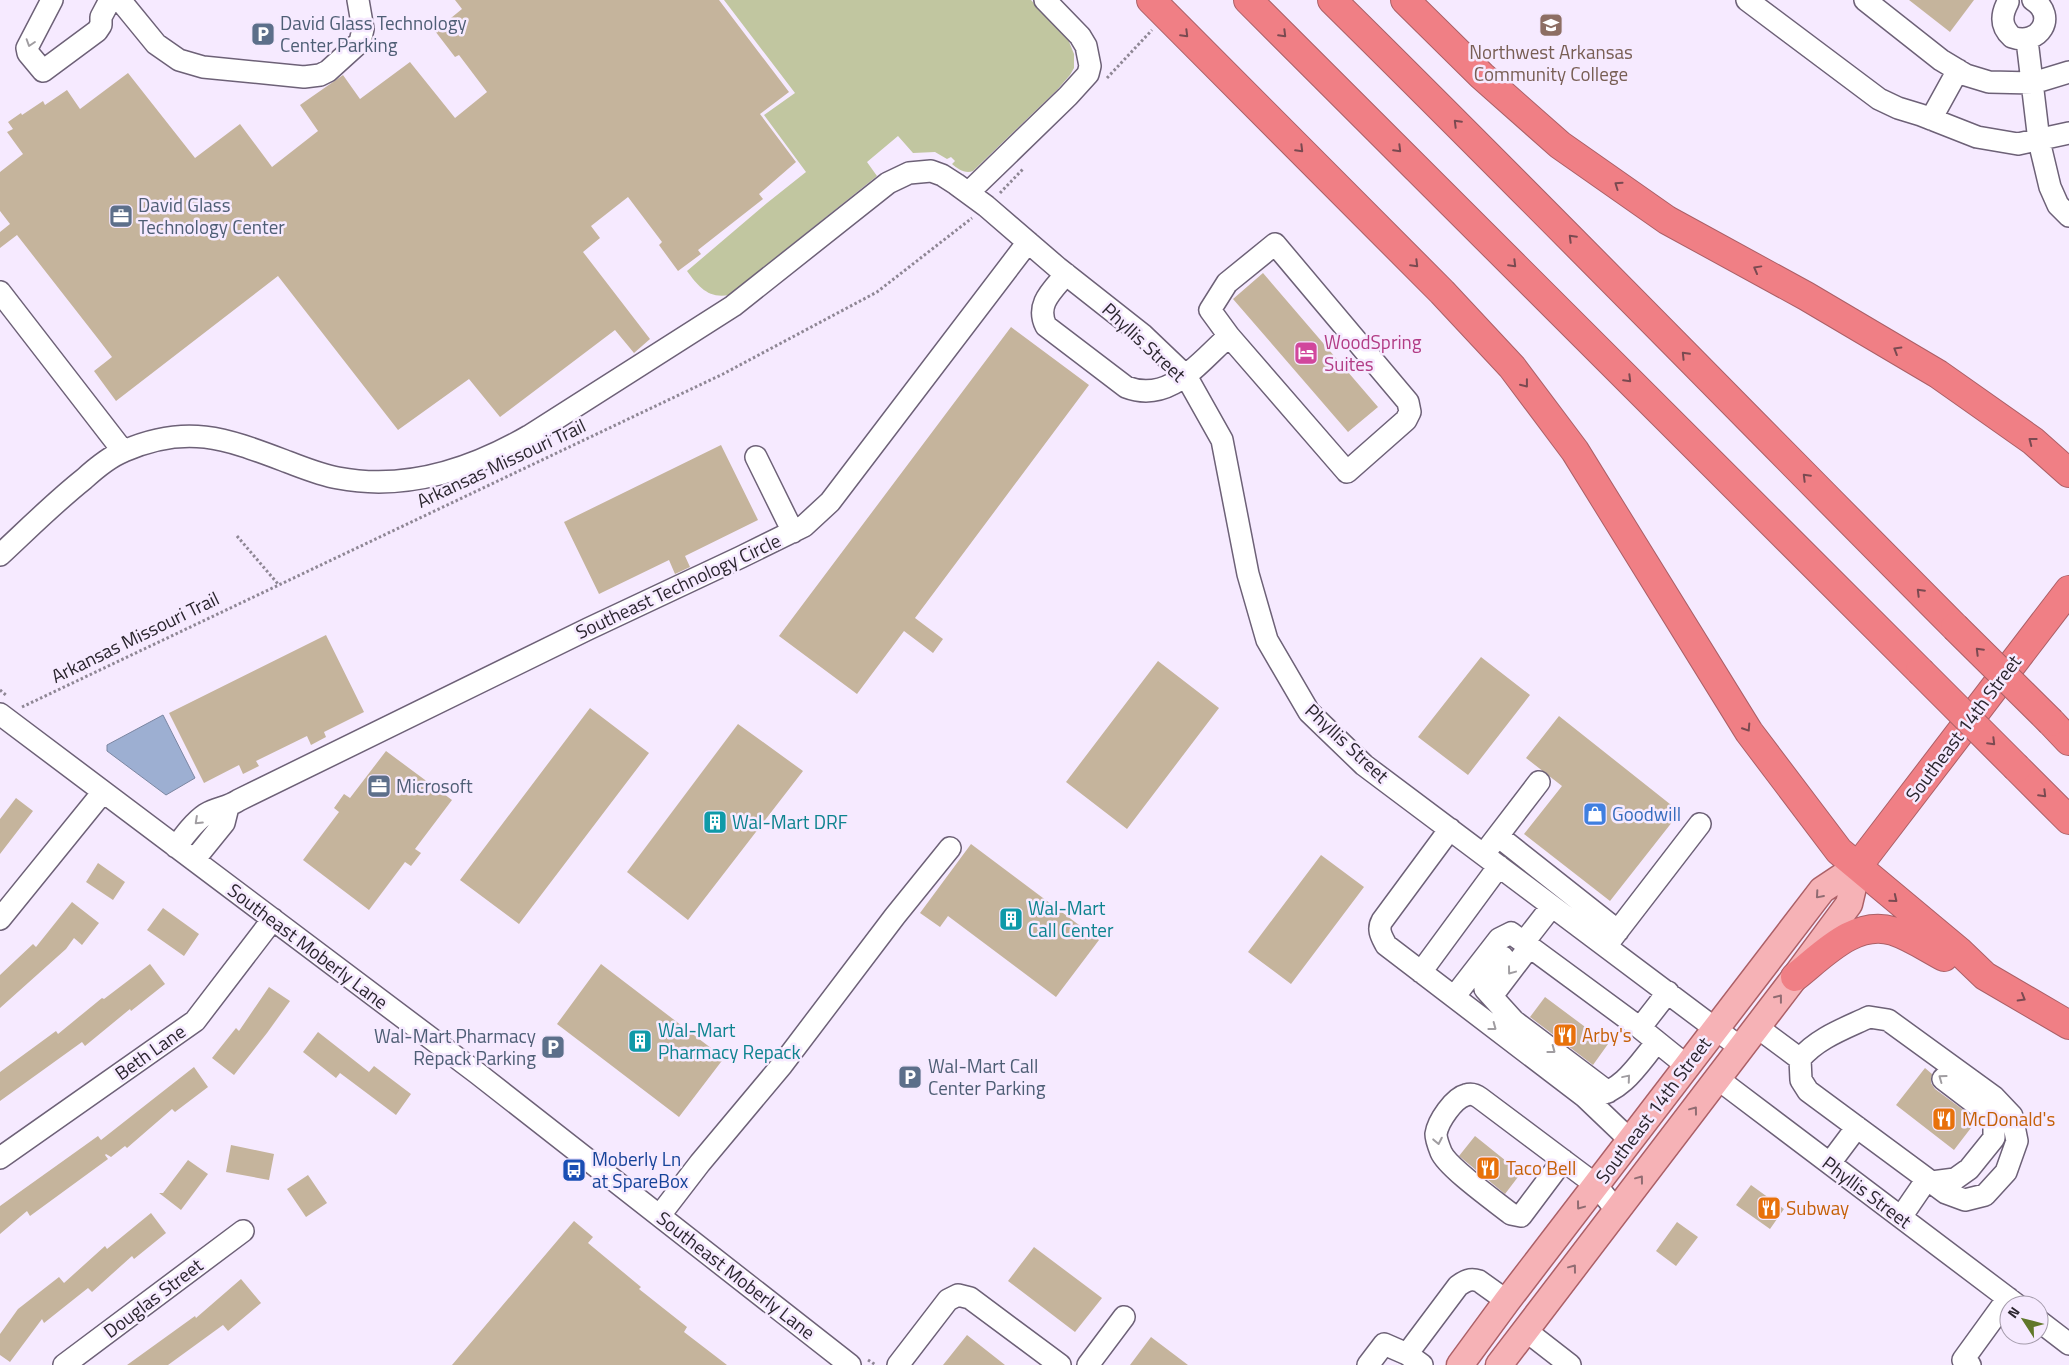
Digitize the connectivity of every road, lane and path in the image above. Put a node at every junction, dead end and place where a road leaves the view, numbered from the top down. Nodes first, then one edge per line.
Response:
1 (52, 0) edge
2 (110, 0) edge
3 (120, 0) edge
4 (358, 0) edge
5 (1045, 0) edge
6 (1151, 0) edge
7 (1248, 0) edge
8 (1332, 0) edge
9 (1405, 0) edge
10 (1747, 0) edge
11 (1864, 0) edge
12 (2033, 0) edge
13 (2008, 2) dead end
14 (101, 25) junction
15 (2027, 40) junction
16 (1958, 70) junction
17 (2069, 72) edge
18 (2033, 82) junction
19 (1930, 119) junction
20 (2069, 133) edge
21 (2039, 140) junction
22 (968, 193) junction
23 (975, 215) dead end
24 (2069, 216) edge
25 (1028, 242) junction
26 (1066, 274) junction
27 (0, 292) edge
28 (1229, 336) junction
29 (1186, 376) junction
30 (124, 451) junction
31 (756, 458) dead end
32 (2066, 467) edge
33 (793, 532) junction
34 (237, 536) dead end
35 (0, 555) edge
36 (278, 584) junction
37 (2069, 590) edge
38 (22, 707) dead end
39 (0, 714) edge
40 (2060, 731) edge
41 (1538, 782) dead end
42 (103, 792) junction
43 (228, 807) junction
44 (2069, 820) edge
45 (1700, 824) dead end
46 (1450, 829) junction
47 (1498, 836) junction
48 (176, 847) junction
49 (950, 848) dead end
50 (194, 860) junction
51 (1491, 860) junction
52 (1858, 866) junction
53 (1552, 906) junction
54 (0, 919) edge
55 (273, 919) junction
56 (1612, 938) junction
57 (1524, 941) junction
58 (1421, 972) junction
59 (1985, 976) junction
60 (1795, 977) junction
61 (1668, 992) junction
62 (1454, 998) junction
63 (1888, 1020) junction
64 (2069, 1025) edge
65 (1757, 1027) junction
66 (1640, 1028) junction
67 (1716, 1028) junction
68 (1657, 1042) junction
69 (1741, 1048) junction
70 (1800, 1059) junction
71 (1687, 1066) junction
72 (1718, 1079) junction
73 (1608, 1092) junction
74 (1585, 1097) junction
75 (1857, 1127) junction
76 (1630, 1140) junction
77 (0, 1158) edge
78 (1563, 1160) junction
79 (1830, 1163) junction
80 (1929, 1180) junction
81 (1596, 1184) junction
82 (1617, 1210) junction
83 (660, 1215) junction
84 (1901, 1217) junction
85 (242, 1231) dead end
86 (2004, 1295) edge
87 (1507, 1301) junction
88 (1124, 1317) dead end
89 (1999, 1318) edge
90 (2049, 1329) edge
91 (1525, 1330) junction
92 (2069, 1344) edge
93 (1415, 1360) edge
94 (64, 1365) edge
95 (850, 1365) edge
96 (898, 1365) edge
97 (1060, 1365) edge
98 (1088, 1365) edge
99 (1368, 1365) edge
100 (1460, 1365) edge
101 (1499, 1365) edge
102 (1570, 1365) edge
103 (1970, 1365) edge

1 -> 14 street
2 - 14 street
3 - 4 street
3 - 14 street
5 - 22 street
6 -> 52 highway
7 -> 44 highway, bridge
40 -> 8 highway, bridge
32 -> 9 highway
10 - 19 street
11 - 16 street
12 - 15 street
13 - 15 street
15 - 18 street
16 - 18 street
16 - 19 street
17 - 18 street
18 - 21 street
19 - 21 street
20 - 21 street
21 - 24 street
22 - 25 street, Phyllis Street
22 - 30 street, Phyllis Street
23 - 36 path, Arkansas Missouri Trail
25 - 26 street, Phyllis Street
25 - 33 street, Southeast Technology Circle
26 - 29 street, Phyllis Street
26 - 29 street
27 - 30 street
28 - 28 street
28 - 29 street
29 - 46 street, Phyllis Street
30 - 35 street, Phyllis Street
31 - 33 street
33 - 43 street, Southeast Technology Circle
34 - 36 path
36 - 38 path, Arkansas Missouri Trail
37 - 52 highway, Southeast 14th Street
39 - 42 street, Southeast Moberly Lane
41 - 47 street
42 - 48 street, Southeast Moberly Lane
42 - 54 street
43 -> 48 street, Southeast Technology Circle
43 - 50 street
45 - 56 street
46 - 51 street, Phyllis Street
46 - 58 street
47 - 51 street
47 - 56 street
48 - 50 street, Southeast Moberly Lane
49 - 83 street
50 - 55 street, Southeast Moberly Lane
51 - 53 street, Phyllis Street
51 - 58 street
52 -> 59 highway
52 - 60 main road, Southeast 14th Street
52 -> 67 main road, Southeast 14th Street
53 - 56 street, Phyllis Street
53 - 57 street
55 - 77 street, Beth Lane
55 - 83 street, Southeast Moberly Lane
56 - 61 street, Phyllis Street
57 - 62 street
57 - 66 street
57 -> 73 street
58 - 62 street
59 - 60 highway
59 -> 64 highway
65 -> 60 main road, Southeast 14th Street
61 - 66 street
61 - 67 street, Phyllis Street
62 -> 74 street
63 - 70 street
80 -> 63 street
63 - 80 street
65 - 69 main road, Southeast 14th Street
65 - 70 street
66 - 68 street
67 - 69 street, Phyllis Street
67 - 71 main road, Southeast 14th Street
68 - 71 street
73 -> 68 street
69 - 72 main road, Southeast 14th Street
70 - 75 street
71 - 76 main road, Southeast 14th Street
72 - 79 street, Phyllis Street
82 -> 72 main road, Southeast 14th Street
73 - 74 street
74 - 76 street
75 - 79 street
75 - 80 street
76 - 81 main road, Southeast 14th Street
78 -> 78 street
78 - 81 street
79 - 84 street, Phyllis Street
80 - 84 street
81 - 82 street
81 -> 87 main road, Southeast 14th Street
91 -> 82 main road, Southeast 14th Street
83 - 95 street, Southeast Moberly Lane
84 - 86 street, Phyllis Street
85 - 94 street, Douglas Street
87 - 93 street
87 - 100 main road, Southeast 14th Street
88 - 98 street
89 - 103 street
90 - 92 street
91 - 101 main road, Southeast 14th Street
91 - 102 street
93 - 99 street
96 - 97 street

